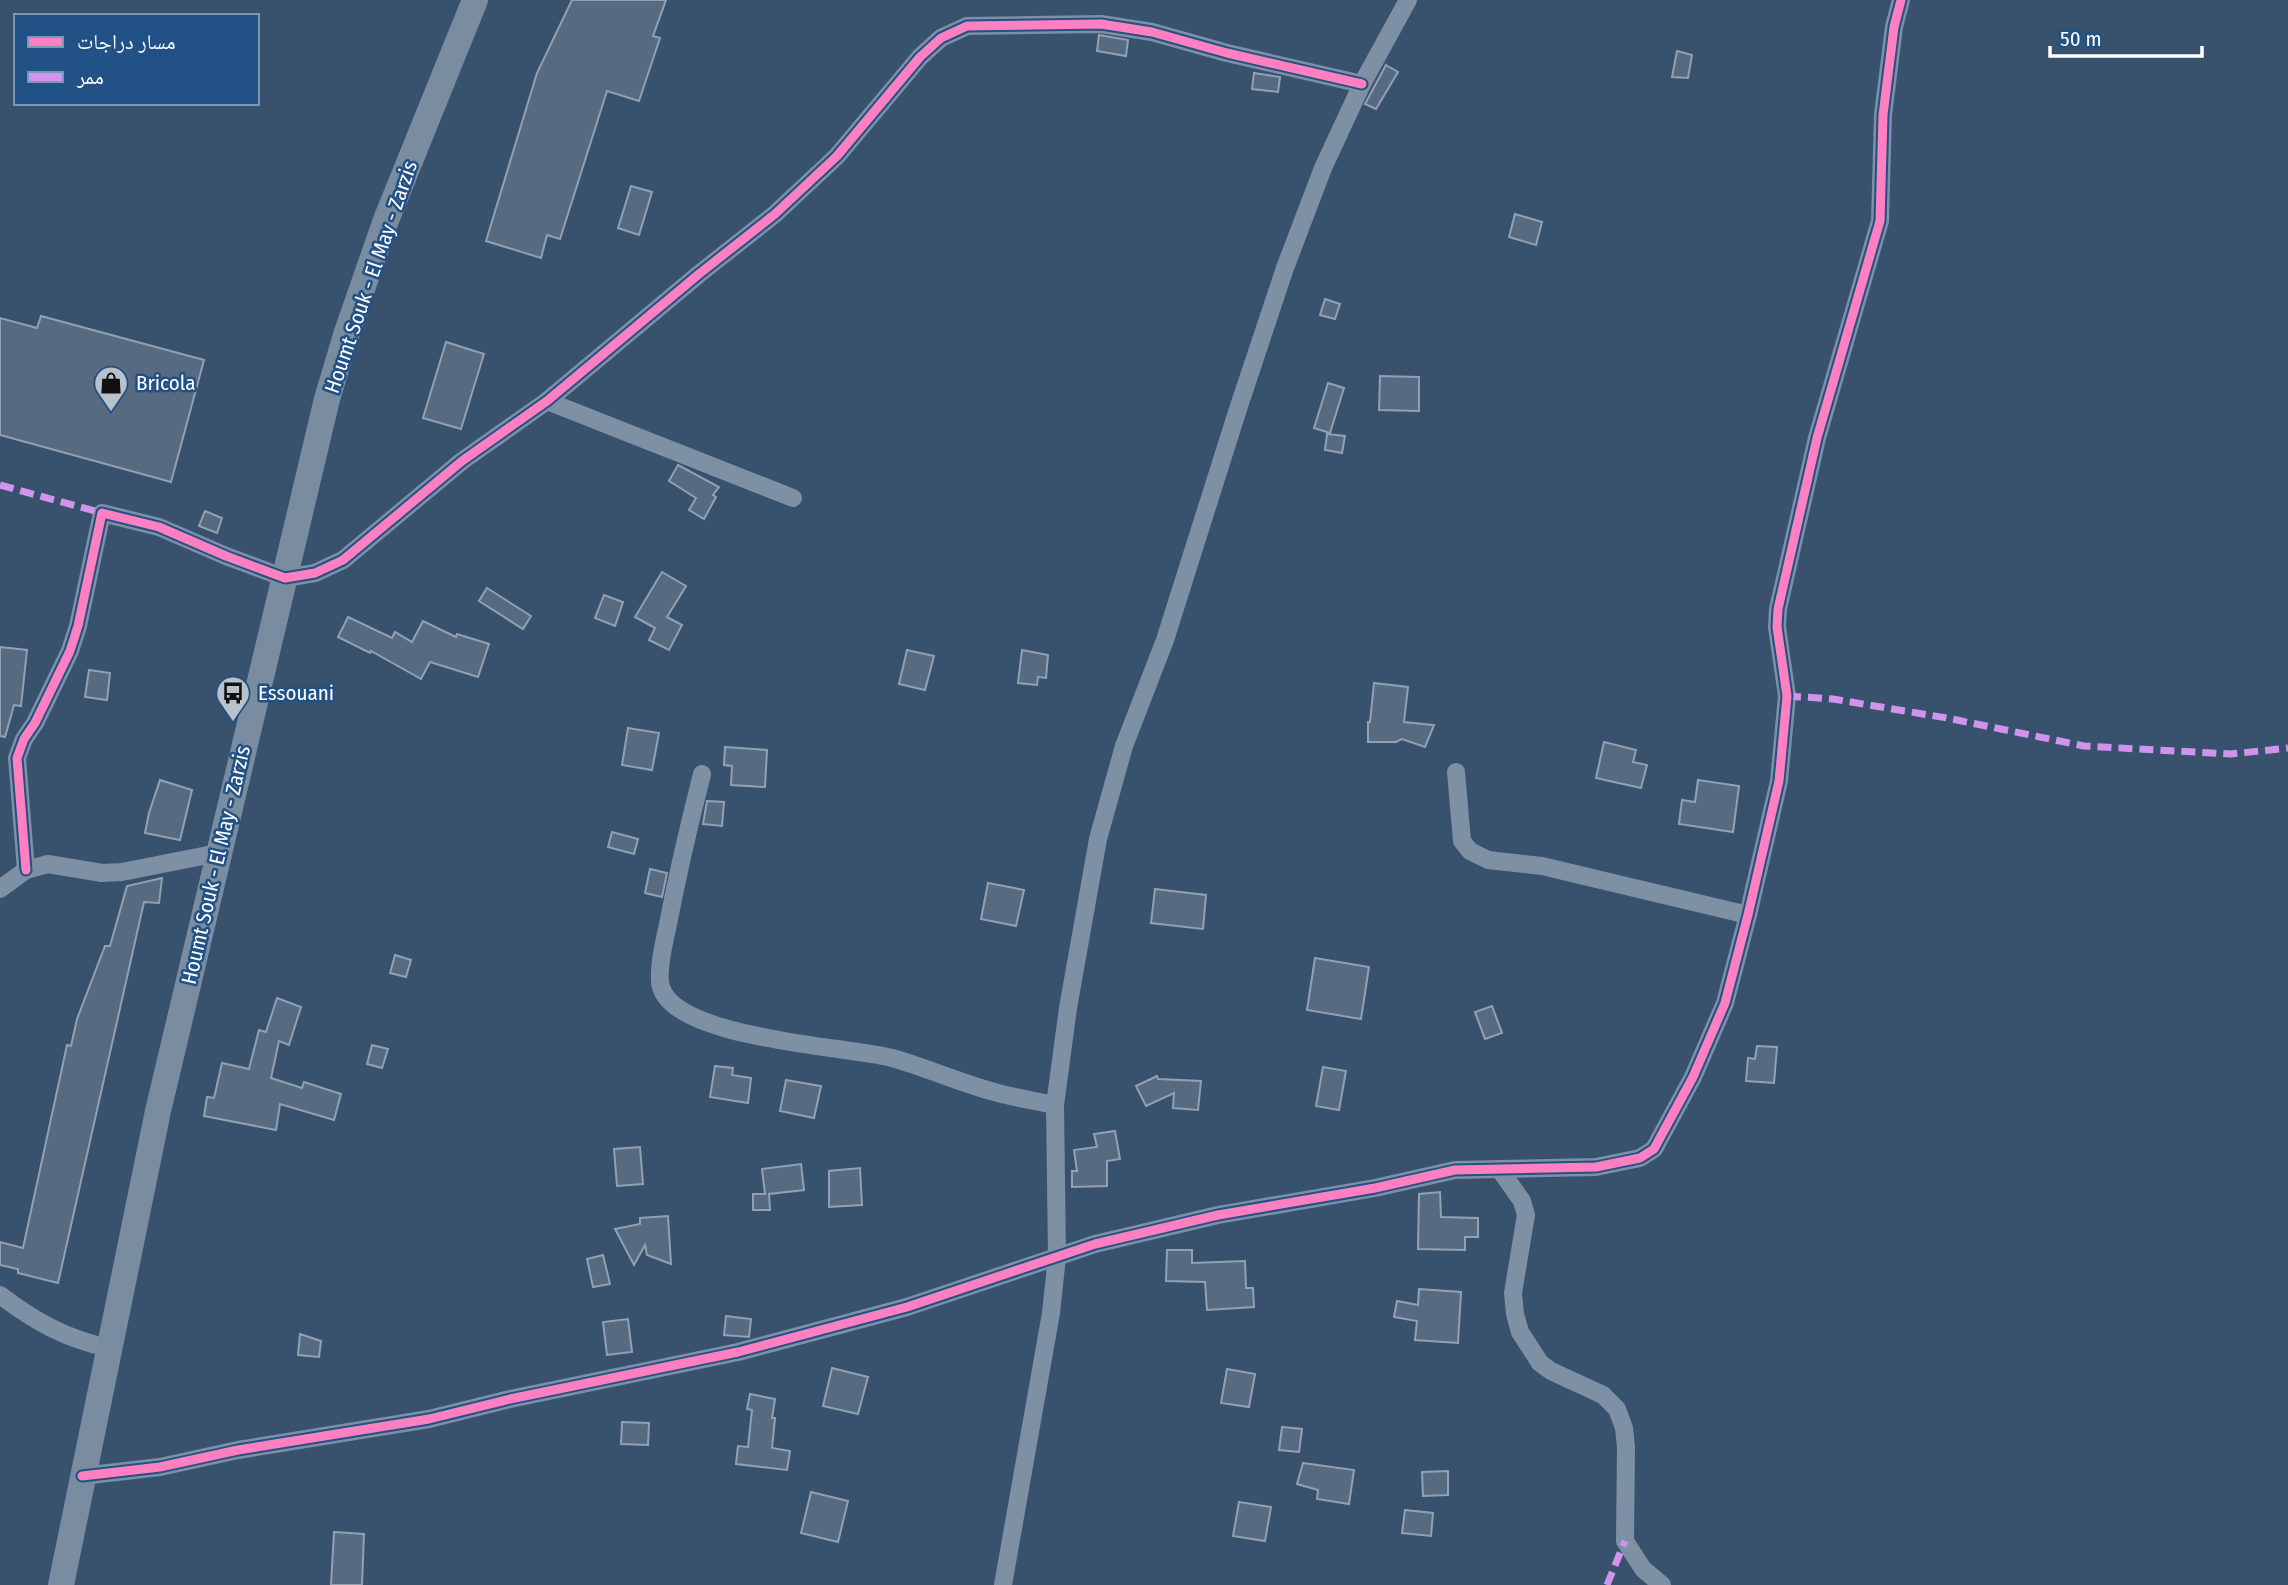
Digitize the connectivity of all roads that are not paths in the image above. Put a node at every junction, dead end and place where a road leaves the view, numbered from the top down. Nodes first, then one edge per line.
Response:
1 (475, 0) edge
2 (1408, 0) edge
3 (1901, 0) edge
4 (1362, 84) junction
5 (547, 401) junction
6 (793, 498) dead end
7 (285, 578) junction
8 (1456, 772) dead end
9 (702, 774) dead end
10 (218, 853) junction
11 (26, 870) junction
12 (0, 889) edge
13 (1748, 915) junction
14 (1055, 1105) junction
15 (1500, 1170) junction
16 (1057, 1257) junction
17 (0, 1295) edge
18 (109, 1348) junction
19 (82, 1476) junction
20 (61, 1585) edge
21 (1003, 1585) edge
22 (1662, 1585) edge

1 - 7 main road, Houmt Souk - El May - Zarzis
2 - 4 street
3 - 13 street
4 - 5 street
4 - 14 street
5 - 6 street
5 - 7 street
7 - 10 main road, Houmt Souk - El May - Zarzis
7 - 11 street
8 - 13 street
9 - 14 street
10 - 11 street
10 - 18 main road, Houmt Souk - El May - Zarzis
11 - 12 street
13 - 15 street
14 - 16 street
15 - 16 street
15 - 22 street
16 - 19 street
16 - 21 street
17 - 18 street
18 - 19 main road, Houmt Souk - El May - Zarzis
19 - 20 main road, Houmt Souk - El May - Zarzis

